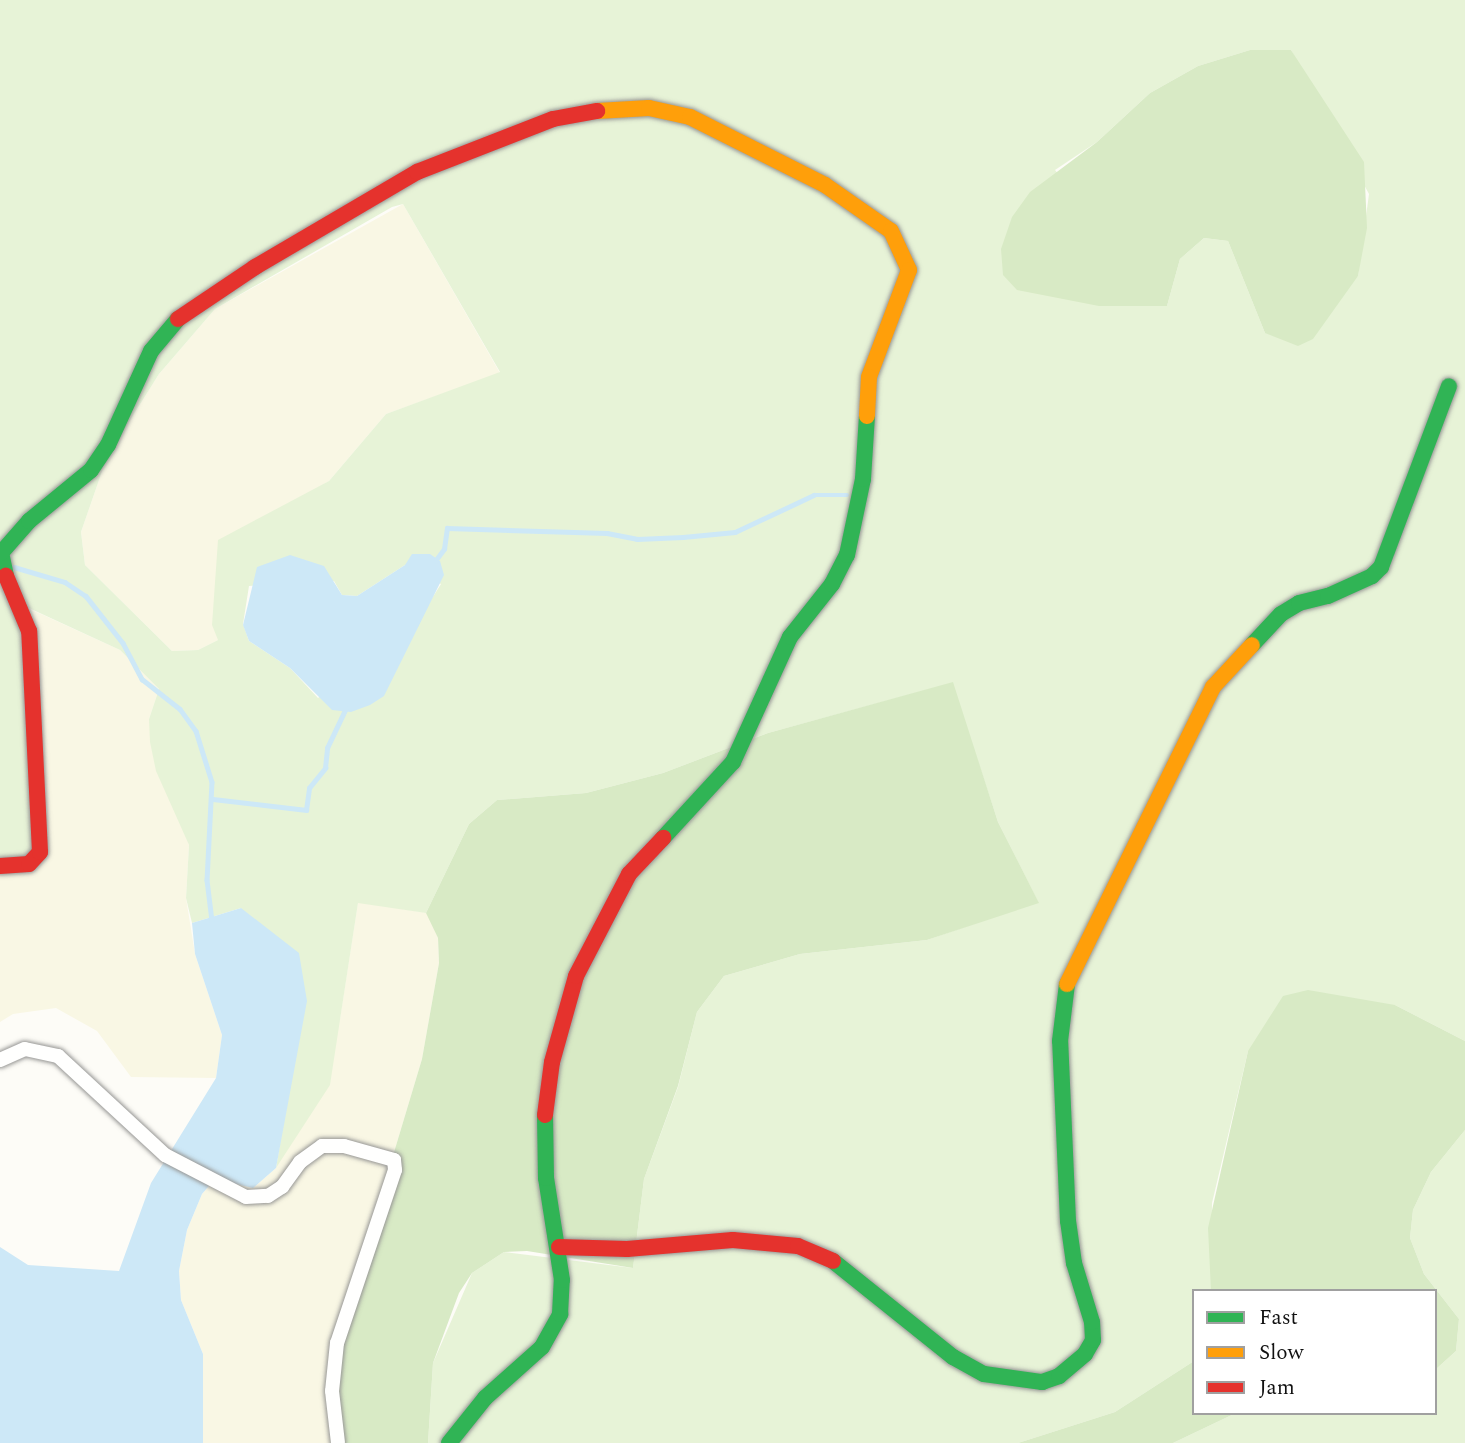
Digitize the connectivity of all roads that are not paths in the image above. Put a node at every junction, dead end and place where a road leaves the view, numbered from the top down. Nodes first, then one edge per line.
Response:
1 (1449, 386) dead end
2 (0, 866) edge
3 (0, 1060) edge
4 (559, 1247) junction
5 (338, 1443) edge
6 (449, 1443) edge

1 - 4 street
2 - 4 street
3 - 5 street
4 - 6 street

